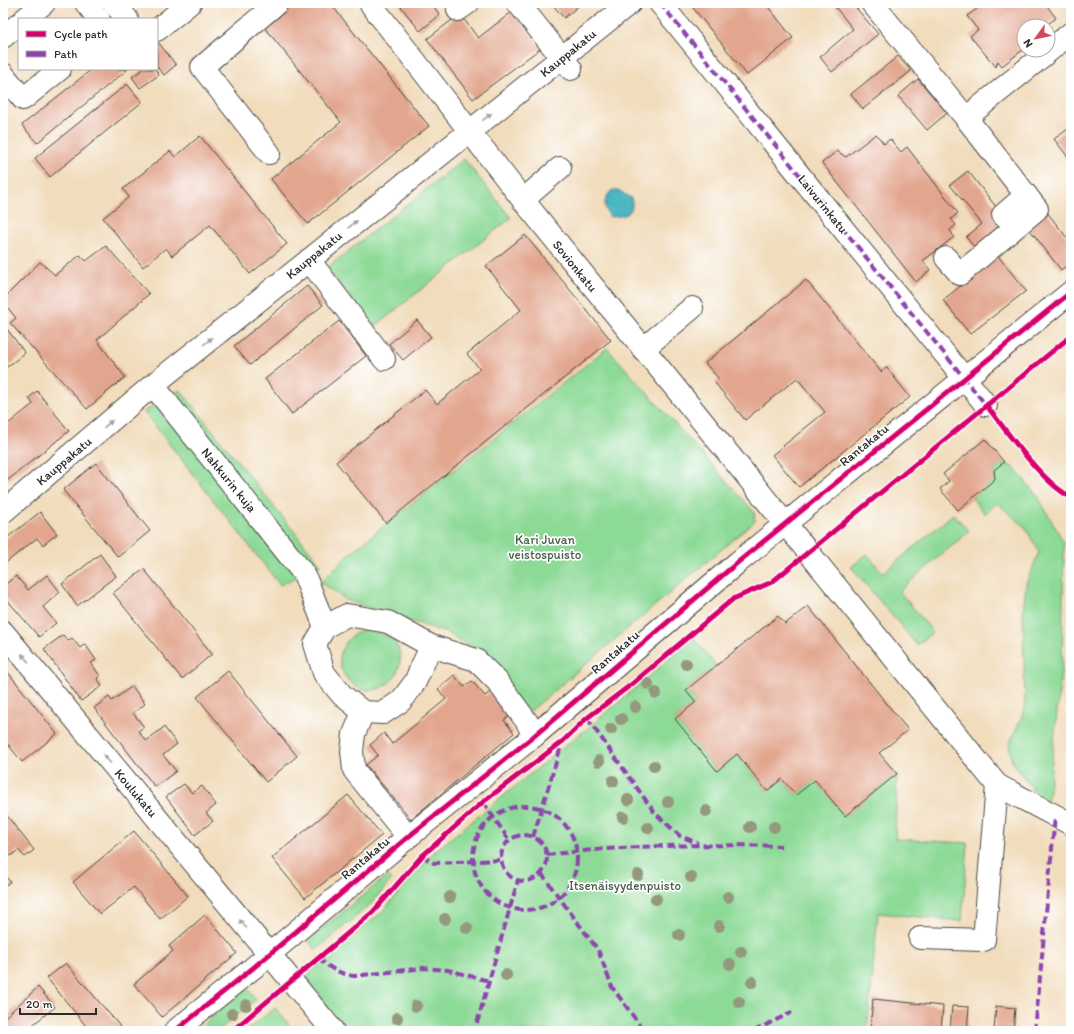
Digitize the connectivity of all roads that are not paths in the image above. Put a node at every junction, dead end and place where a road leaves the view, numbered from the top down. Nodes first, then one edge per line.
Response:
1 (44, 3) edge
2 (86, 3) edge
3 (114, 3) edge
4 (190, 3) edge
5 (277, 3) edge
6 (370, 3) edge
7 (518, 3) edge
8 (630, 3) edge
9 (660, 3) edge
10 (872, 3) edge
11 (26, 18) edge
12 (98, 18) edge
13 (126, 18) edge
14 (18, 25) edge
15 (158, 29) edge
16 (1071, 33) edge
17 (3, 37) edge
18 (566, 64) junction
19 (59, 70) edge
20 (3, 74) edge
21 (966, 118) junction
22 (470, 130) junction
23 (269, 153) dead end
24 (560, 168) dead end
25 (1026, 195) junction
26 (523, 200) junction
27 (1003, 215) dead end
28 (946, 258) dead end
29 (309, 260) junction
30 (1071, 292) edge
31 (692, 308) dead end
32 (643, 349) junction
33 (384, 359) dead end
34 (964, 377) junction
35 (154, 385) junction
36 (986, 405) dead end
37 (3, 512) edge
38 (787, 524) junction
39 (325, 627) junction
40 (3, 632) edge
41 (430, 646) junction
42 (363, 712) junction
43 (534, 736) junction
44 (997, 785) junction
45 (1071, 824) edge
46 (408, 837) junction
47 (920, 938) dead end
48 (268, 954) junction
49 (175, 1031) edge
50 (333, 1031) edge

1 - 11 street
2 - 12 street
3 - 13 street
4 - 15 street
5 - 23 street
6 - 22 street, Sovionkatu
7 - 18 street
8 - 18 street, Kauppakatu
9 - 34 street, Laivurinkatu
10 - 21 street
14 - 17 street
16 - 21 street
22 -> 18 street, Kauppakatu
19 - 20 street
21 - 25 street
22 - 26 street, Sovionkatu
29 -> 22 street, Kauppakatu
24 - 26 street
25 - 27 street
25 - 28 street
26 - 32 street, Sovionkatu
29 - 33 street
35 -> 29 street, Kauppakatu
30 - 34 street, Rantakatu
31 - 32 street
32 - 38 street, Sovionkatu
34 - 36 street, Laivurinkatu
34 - 38 street, Rantakatu
37 -> 35 street, Kauppakatu
35 - 39 street, Nahkurin kuja
38 - 43 street, Rantakatu
38 - 44 street, Sovionkatu
39 - 41 street
39 - 42 street
48 -> 40 street, Koulukatu
41 - 42 street
41 - 43 street
42 - 46 street
43 - 46 street, Rantakatu
44 - 45 street
44 - 47 street
46 - 48 street, Rantakatu
48 - 49 street, Rantakatu
48 - 50 street, Koulukatu

